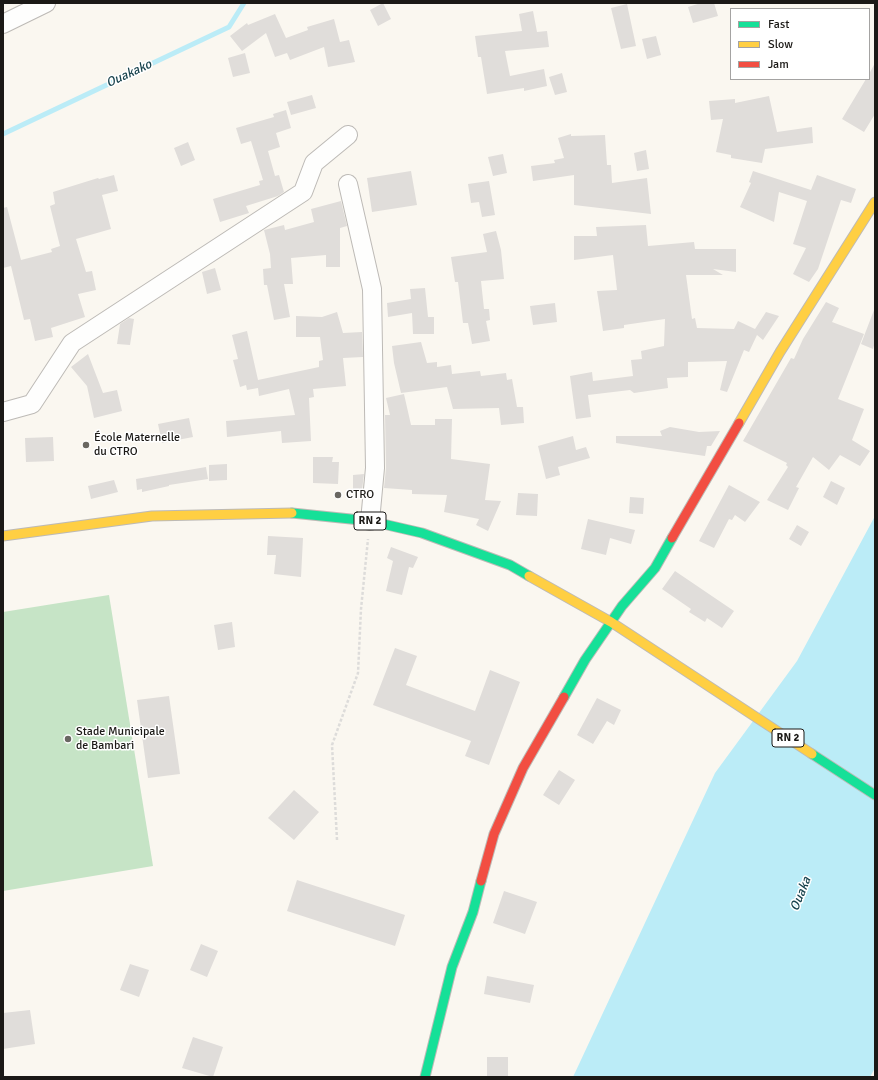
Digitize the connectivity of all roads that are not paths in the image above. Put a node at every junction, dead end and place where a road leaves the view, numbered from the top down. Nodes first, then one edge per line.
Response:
1 (46, 3) edge
2 (3, 24) edge
3 (348, 135) dead end
4 (348, 184) dead end
5 (875, 202) edge
6 (3, 412) edge
7 (370, 521) junction
8 (3, 536) edge
9 (612, 622) junction
10 (875, 795) edge
11 (425, 1077) edge

1 - 2 street
3 - 6 street
4 - 7 street
5 - 9 street
7 - 8 street, RN 2
7 - 9 street, RN 2
9 - 10 street, RN 2
9 - 11 street

